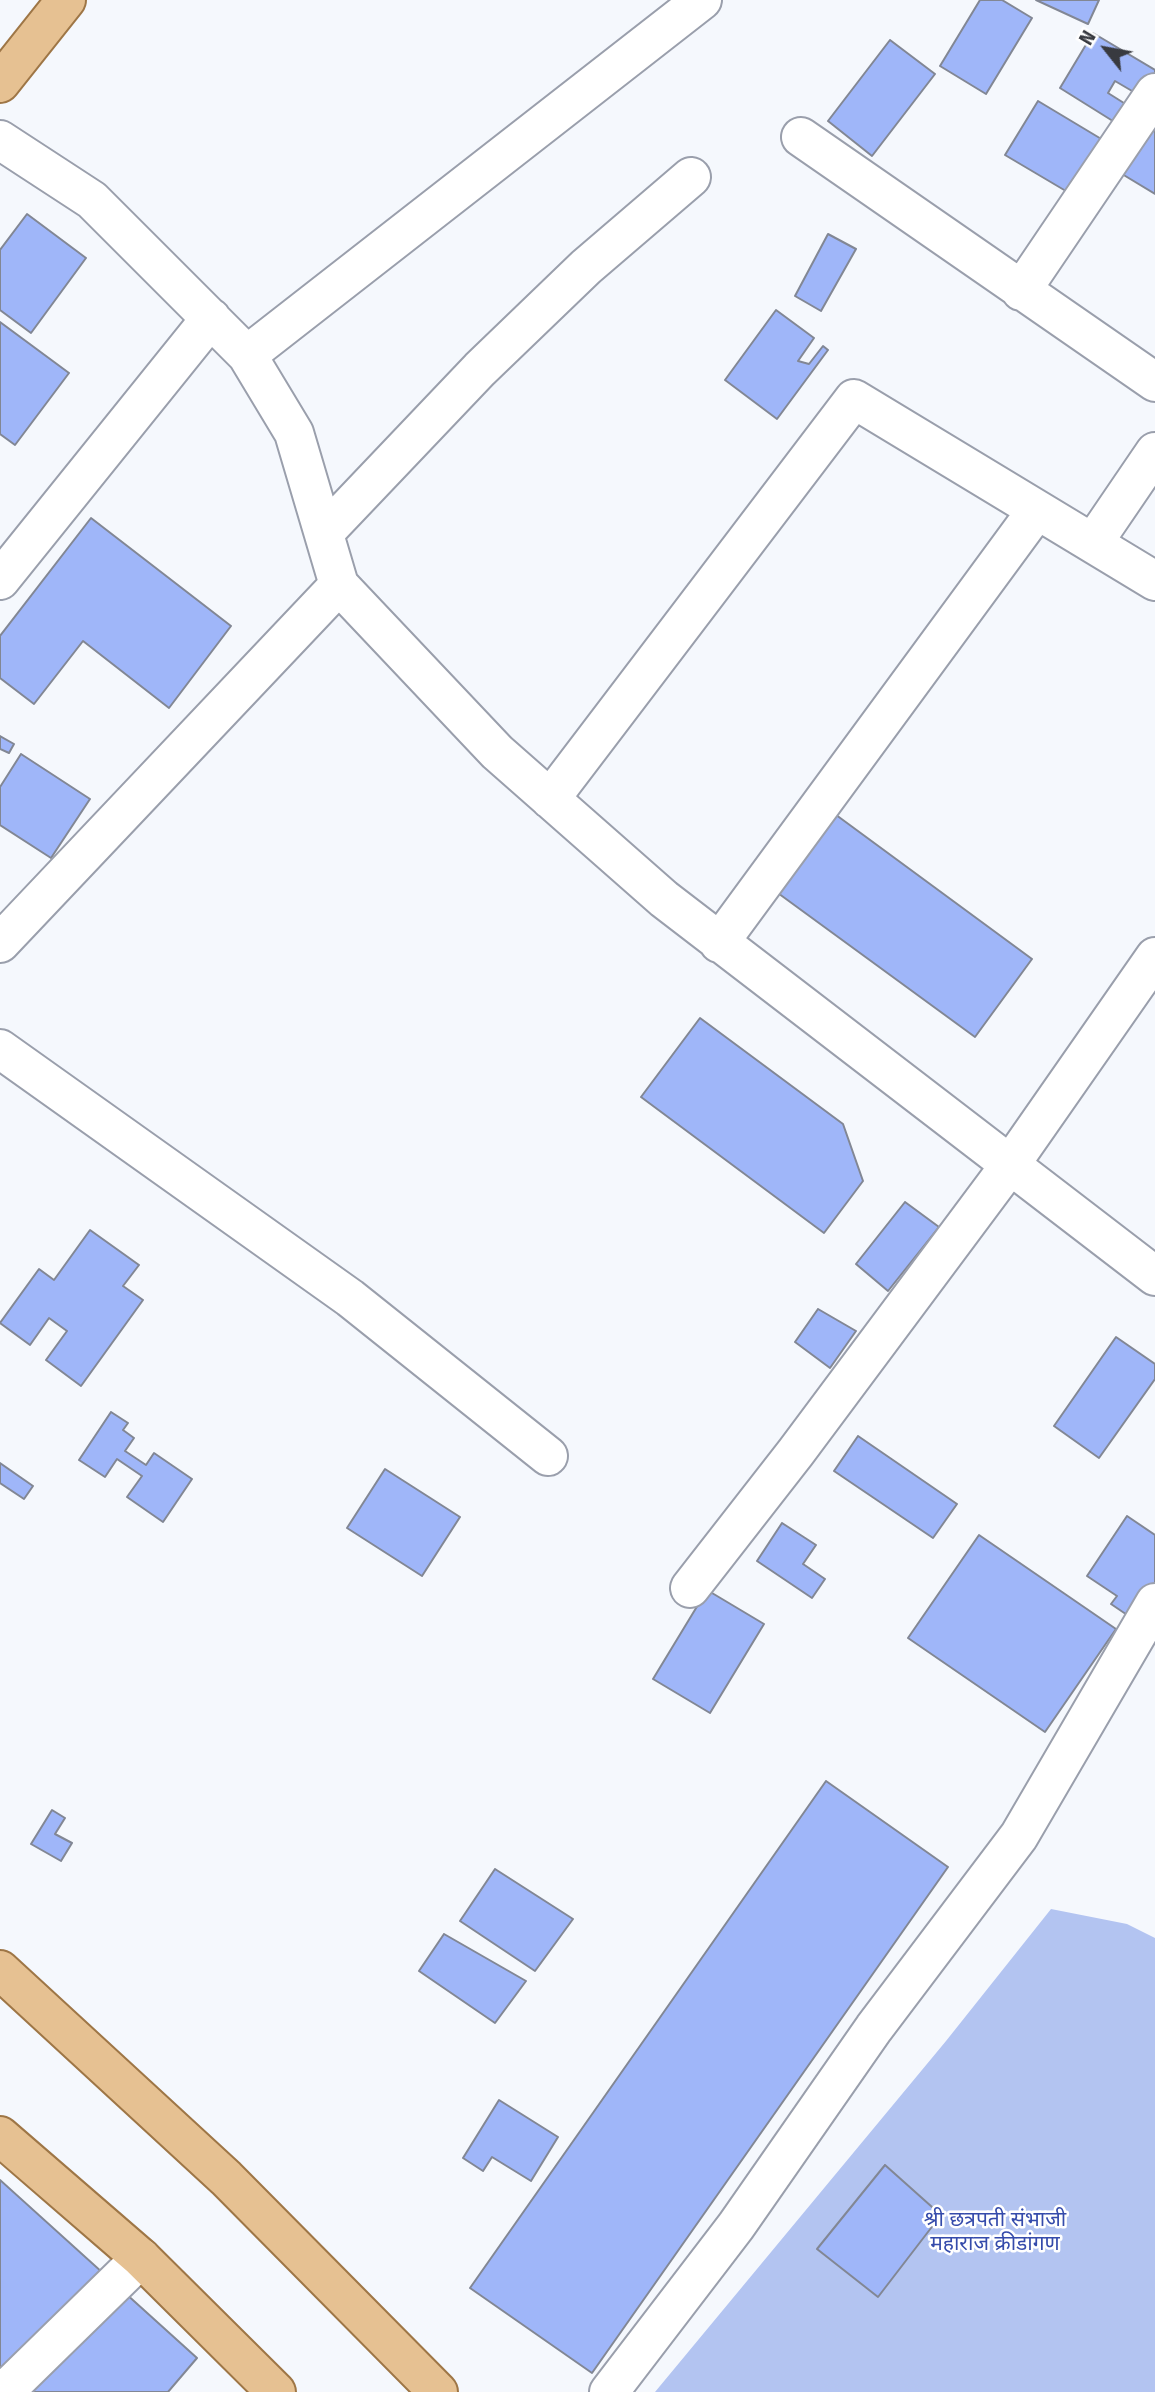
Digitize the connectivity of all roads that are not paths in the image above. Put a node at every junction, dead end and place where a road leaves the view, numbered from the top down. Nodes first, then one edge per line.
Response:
1 (66, 0) edge
2 (702, 0) edge
3 (0, 83) edge
4 (1155, 93) edge
5 (801, 137) dead end
6 (0, 140) edge
7 (691, 177) dead end
8 (1021, 291) junction
9 (211, 318) junction
10 (247, 355) junction
11 (1155, 382) edge
12 (1155, 452) edge
13 (1037, 510) junction
14 (324, 533) junction
15 (1093, 543) junction
16 (0, 580) edge
17 (1155, 581) edge
18 (340, 585) junction
19 (550, 799) junction
20 (0, 943) edge
21 (719, 943) junction
22 (1155, 957) edge
23 (0, 1049) edge
24 (1010, 1165) junction
25 (1155, 1276) edge
26 (548, 1456) dead end
27 (690, 1588) dead end
28 (1155, 1603) edge
29 (0, 1970) edge
30 (0, 2136) edge
31 (141, 2259) junction
32 (4, 2392) edge
33 (276, 2392) edge
34 (438, 2392) edge
35 (609, 2392) edge

1 - 3 main road
2 - 10 street
4 - 8 street
5 - 8 street
6 - 9 street
7 - 14 street
8 - 11 street
9 - 10 street
9 - 16 street
10 - 14 street
12 - 15 street
13 - 15 street
13 - 19 street
13 - 21 street
14 - 18 street
15 - 17 street
18 - 19 street
18 - 20 street
19 - 21 street
21 - 24 street
22 - 24 street
23 - 26 street
24 - 25 street
24 - 27 street
28 - 35 street
29 - 34 main road
30 - 31 main road
31 - 32 street
31 - 33 main road

